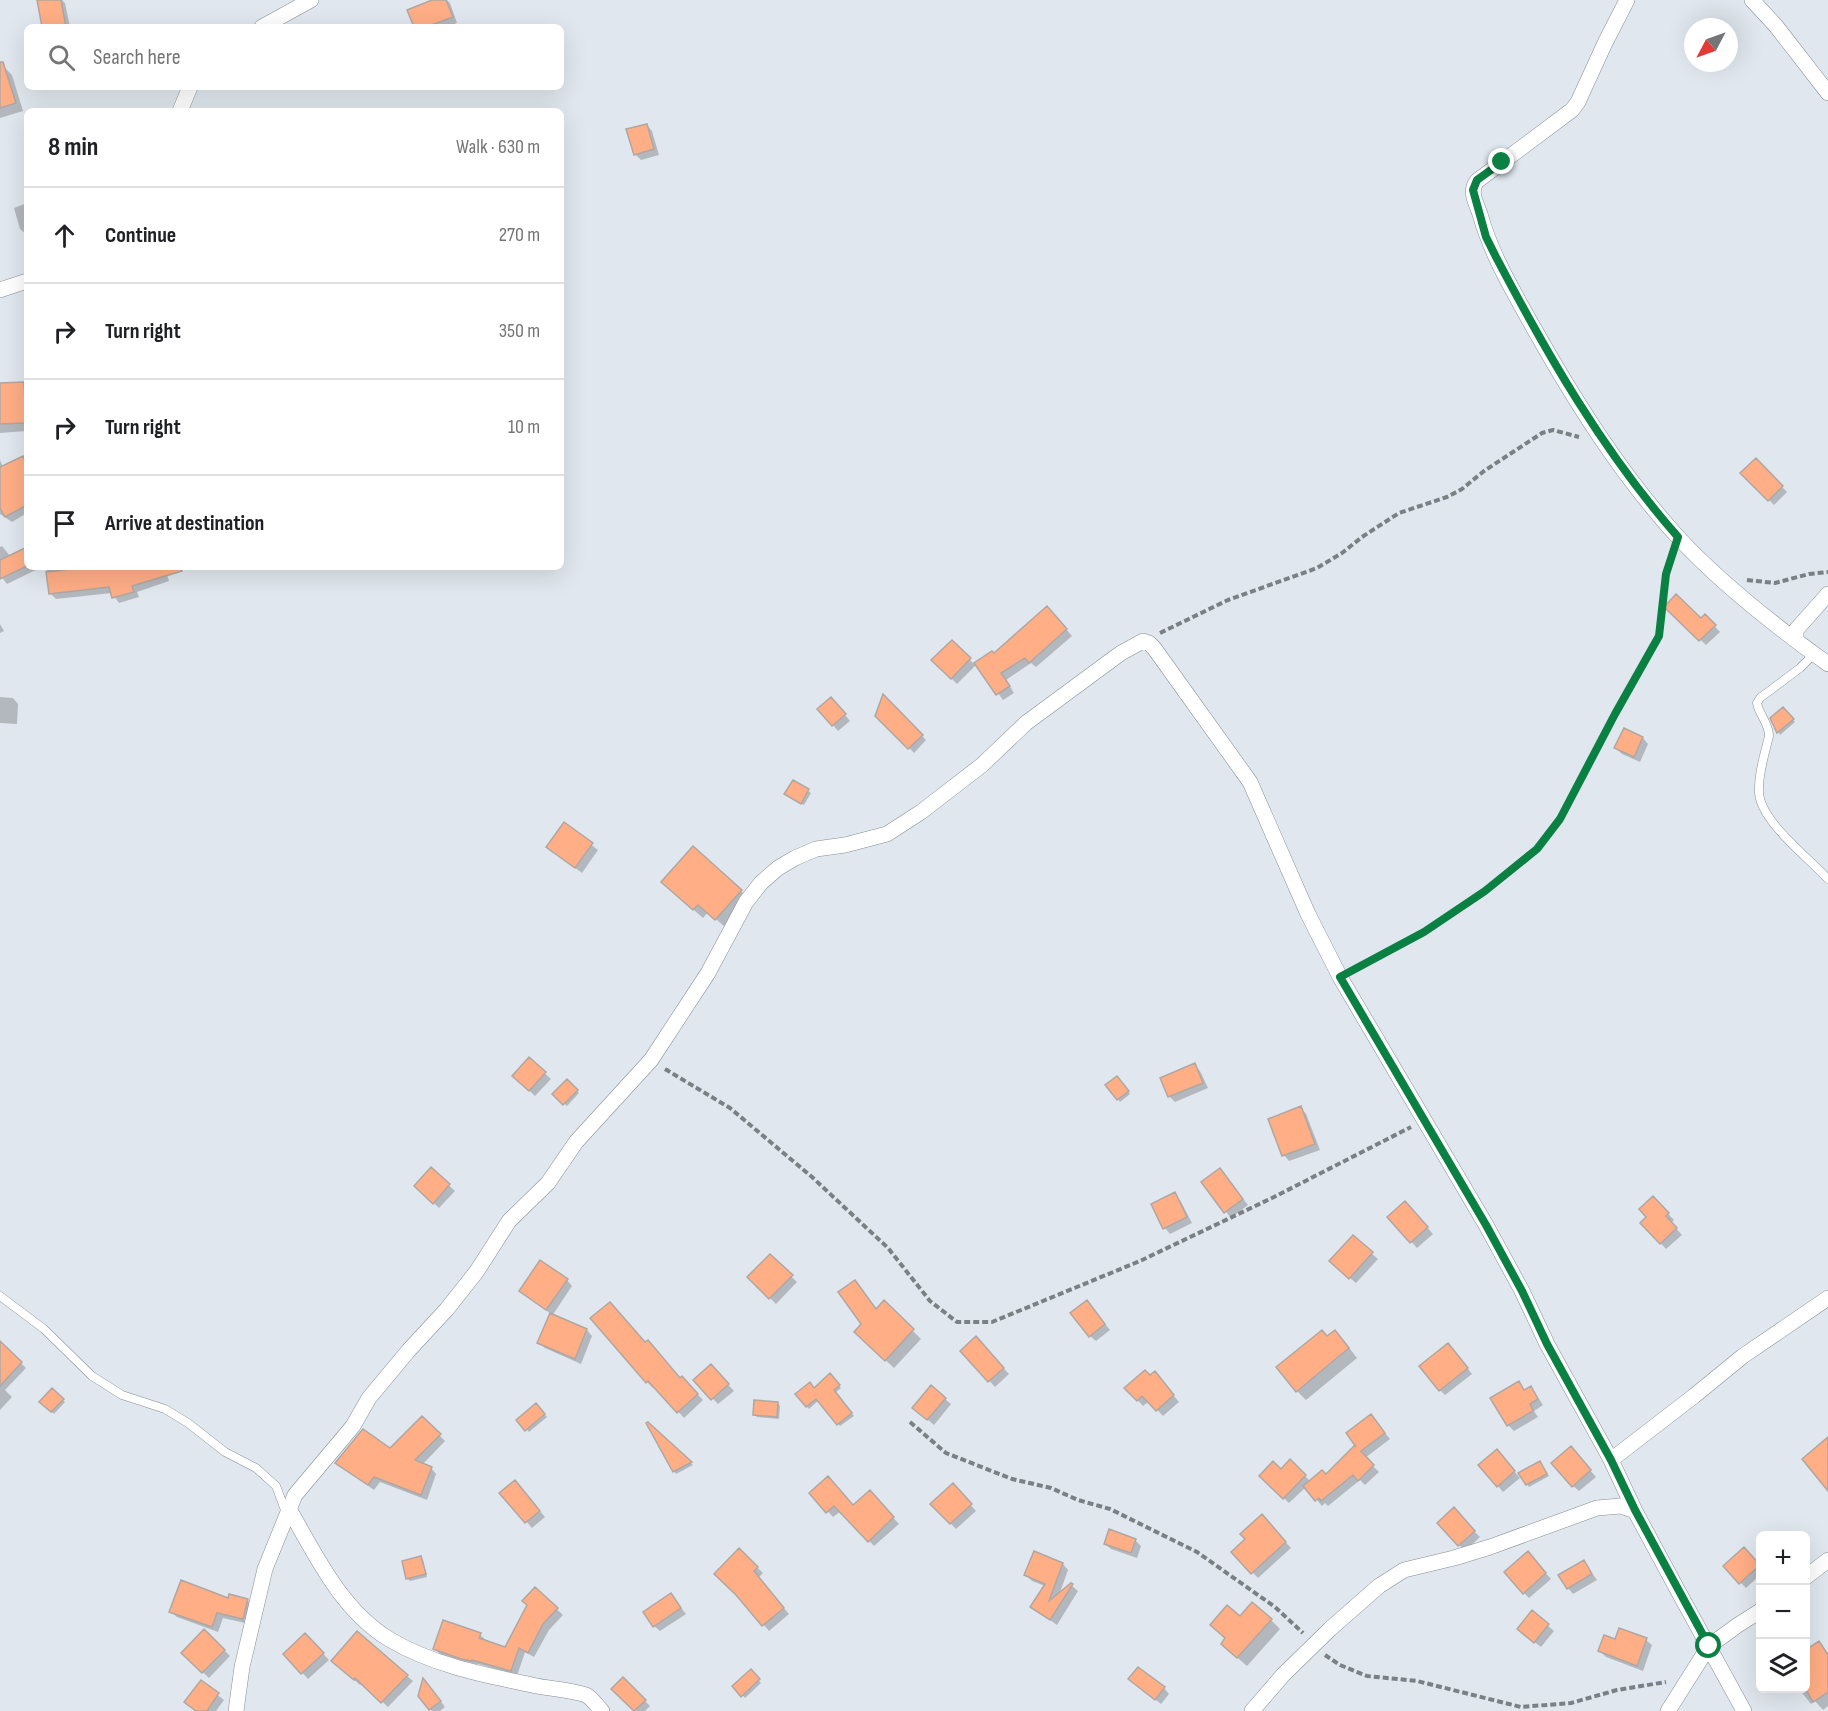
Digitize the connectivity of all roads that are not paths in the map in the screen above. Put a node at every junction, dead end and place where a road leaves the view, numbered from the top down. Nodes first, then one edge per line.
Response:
1 (311, 0) edge
2 (1627, 0) edge
3 (1752, 0) edge
4 (267, 24) edge
5 (189, 90) edge
6 (1828, 93) edge
7 (181, 108) edge
8 (24, 282) edge
9 (0, 290) edge
10 (1828, 594) edge
11 (1796, 640) junction
12 (1813, 655) junction
13 (1828, 664) edge
14 (1828, 879) edge
15 (0, 1296) edge
16 (1828, 1298) edge
17 (1611, 1460) junction
18 (287, 1510) junction
19 (1635, 1510) junction
20 (1828, 1560) edge
21 (1810, 1574) edge
22 (1756, 1614) edge
23 (1709, 1646) junction
24 (236, 1711) edge
25 (602, 1711) edge
26 (1251, 1711) edge
27 (1668, 1711) edge
28 (1744, 1711) edge

1 - 4 street
2 - 11 street
3 - 6 street
5 - 7 street
8 - 9 street
10 - 11 street
11 - 12 street
12 - 13 street
12 - 14 lane
15 - 18 lane
16 - 17 street
17 - 18 street
17 - 19 street
18 - 24 street
18 - 25 street
19 - 23 street
19 - 26 street
20 - 21 street
22 - 23 street
23 - 27 street
23 - 28 street

